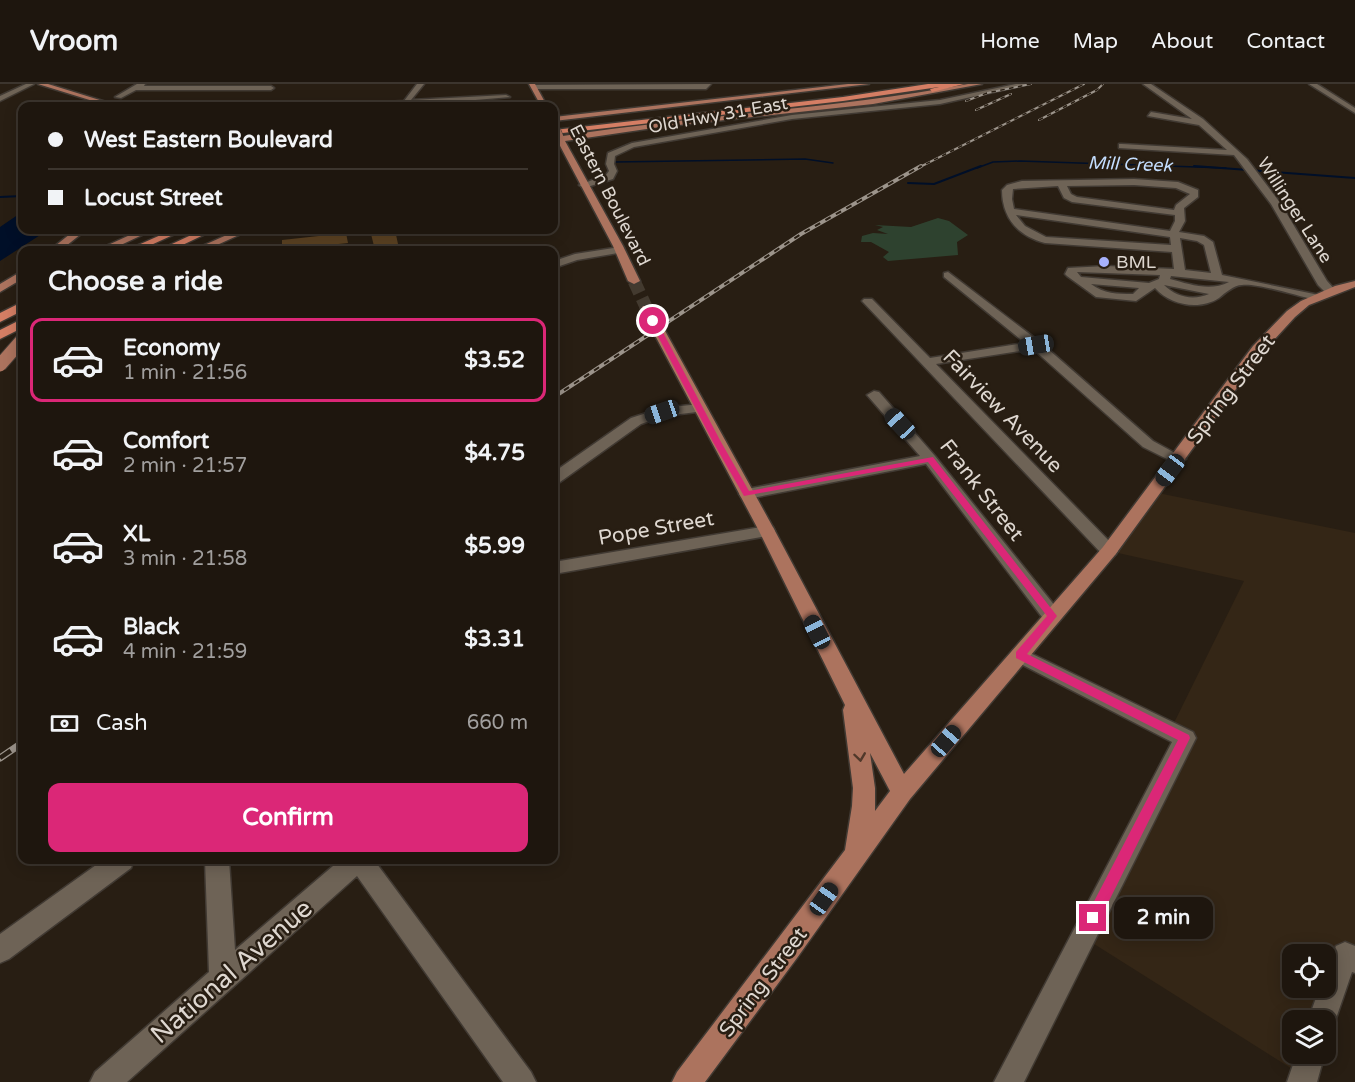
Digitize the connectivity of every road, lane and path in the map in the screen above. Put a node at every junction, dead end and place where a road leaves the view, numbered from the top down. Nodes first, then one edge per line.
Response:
1 (30, 84) edge
2 (42, 84) edge
3 (421, 84) edge
4 (708, 84) edge
5 (866, 84) edge
6 (910, 84) edge
7 (942, 84) edge
8 (961, 84) edge
9 (979, 84) edge
10 (1026, 84) edge
11 (1146, 84) edge
12 (1312, 84) edge
13 (533, 85) edge
14 (874, 85) edge
15 (139, 86) edge
16 (207, 86) edge
17 (273, 86) edge
18 (849, 87) junction
19 (119, 97) dead end
20 (506, 98) dead end
21 (0, 99) edge
22 (85, 102) edge
23 (102, 102) edge
24 (251, 102) edge
25 (406, 102) edge
26 (448, 102) edge
27 (542, 102) edge
28 (826, 107) junction
29 (1355, 111) edge
30 (1151, 114) dead end
31 (558, 119) edge
32 (558, 125) edge
33 (1205, 129) junction
34 (558, 139) edge
35 (1122, 146) dead end
36 (1235, 153) junction
37 (1061, 183) junction
38 (584, 185) junction
39 (1010, 211) junction
40 (1178, 213) junction
41 (76, 234) edge
42 (139, 234) edge
43 (170, 234) edge
44 (200, 234) edge
45 (236, 234) edge
46 (1173, 234) junction
47 (106, 238) dead end
48 (1096, 243) junction
49 (60, 246) edge
50 (99, 246) edge
51 (111, 246) edge
52 (141, 246) edge
53 (173, 246) edge
54 (207, 246) edge
55 (619, 248) junction
56 (1176, 249) junction
57 (558, 257) edge
58 (558, 263) edge
59 (1129, 269) junction
60 (1180, 273) junction
61 (948, 275) dead end
62 (18, 277) edge
63 (1218, 279) junction
64 (634, 281) tunnel mouth
65 (1159, 281) junction
66 (1238, 282) junction
67 (1355, 284) edge
68 (0, 289) edge
69 (18, 291) edge
70 (1323, 294) junction
71 (0, 301) edge
72 (868, 301) dead end
73 (18, 308) edge
74 (647, 309) tunnel mouth
75 (0, 318) edge
76 (18, 325) edge
77 (0, 335) edge
78 (18, 340) edge
79 (18, 343) edge
80 (1036, 345) junction
81 (18, 347) edge
82 (0, 349) edge
83 (0, 358) edge
84 (926, 362) junction
85 (0, 365) edge
86 (874, 395) dead end
87 (700, 408) junction
88 (930, 459) junction
89 (1178, 459) junction
90 (558, 476) edge
91 (747, 494) junction
92 (767, 531) junction
93 (1109, 550) junction
94 (558, 567) edge
95 (1052, 616) junction
96 (1020, 655) junction
97 (852, 699) junction
98 (902, 792) junction
99 (856, 854) junction
100 (117, 864) edge
101 (217, 864) edge
102 (353, 864) edge
103 (361, 864) edge
104 (0, 950) edge
105 (1350, 957) edge
106 (223, 978) junction
107 (1326, 1010) edge
108 (1308, 1064) edge
109 (105, 1082) edge
110 (521, 1082) edge
111 (687, 1082) edge
112 (1009, 1082) edge
113 (1302, 1082) edge

1 - 21 street
1 - 22 main road
2 - 23 main road
3 - 25 street
4 - 13 street
5 - 18 main road
6 - 32 highway
7 - 34 highway
8 - 28 highway
9 - 28 main road
10 - 38 street, Old Hwy 31 East
11 - 33 street, Willinger Lane
12 - 29 street
13 - 27 main road
14 - 18 highway
15 - 16 street
15 - 19 street
16 - 17 street
17 - 24 street
18 - 31 main road
20 - 26 street
28 - 34 main road
30 - 33 street
33 - 36 street, Willinger Lane
34 - 38 main road, Eastern Boulevard
35 - 36 street
36 - 70 street, Willinger Lane
37 - 39 street
37 - 40 street
37 - 40 street
38 - 55 main road, Eastern Boulevard
39 - 46 street
39 - 48 street
40 - 46 street
41 - 49 main road
42 - 51 main road
43 - 52 highway
44 - 53 highway
45 - 54 main road
46 - 56 street
46 - 63 street
47 - 50 main road
48 - 56 street
48 - 59 street
55 - 57 street
55 - 58 street
55 - 64 main road, Eastern Boulevard
56 - 60 street
59 - 65 street
59 - 65 street
60 - 63 street
60 - 65 street
61 - 80 street
62 - 68 main road
63 - 66 street
65 - 66 street
66 - 70 street
67 - 70 main road, Spring Street
69 - 71 main road
70 - 89 main road, Spring Street
72 - 84 street, Fairview Avenue
73 - 75 highway
74 - 87 main road
76 - 77 highway
78 - 82 highway
79 - 85 main road, bridge
80 - 84 street
80 - 89 street
81 - 83 main road
84 - 93 street, Fairview Avenue
86 - 88 street, Frank Street
87 - 90 street
87 - 91 main road
88 - 91 street
88 - 95 street, Frank Street
89 - 93 main road, Spring Street
91 - 92 main road
92 - 94 street, Pope Street
92 - 97 main road
93 - 95 main road, Spring Street
95 - 96 main road, Spring Street
96 - 98 main road, Spring Street
96 - 112 street
97 - 98 main road
97 -> 99 main road
98 - 99 main road, Spring Street
99 - 111 main road, Spring Street
100 - 104 street
101 - 106 street
102 - 106 street, National Avenue
103 - 110 street
105 - 107 street
106 - 109 street, National Avenue
108 - 113 street

